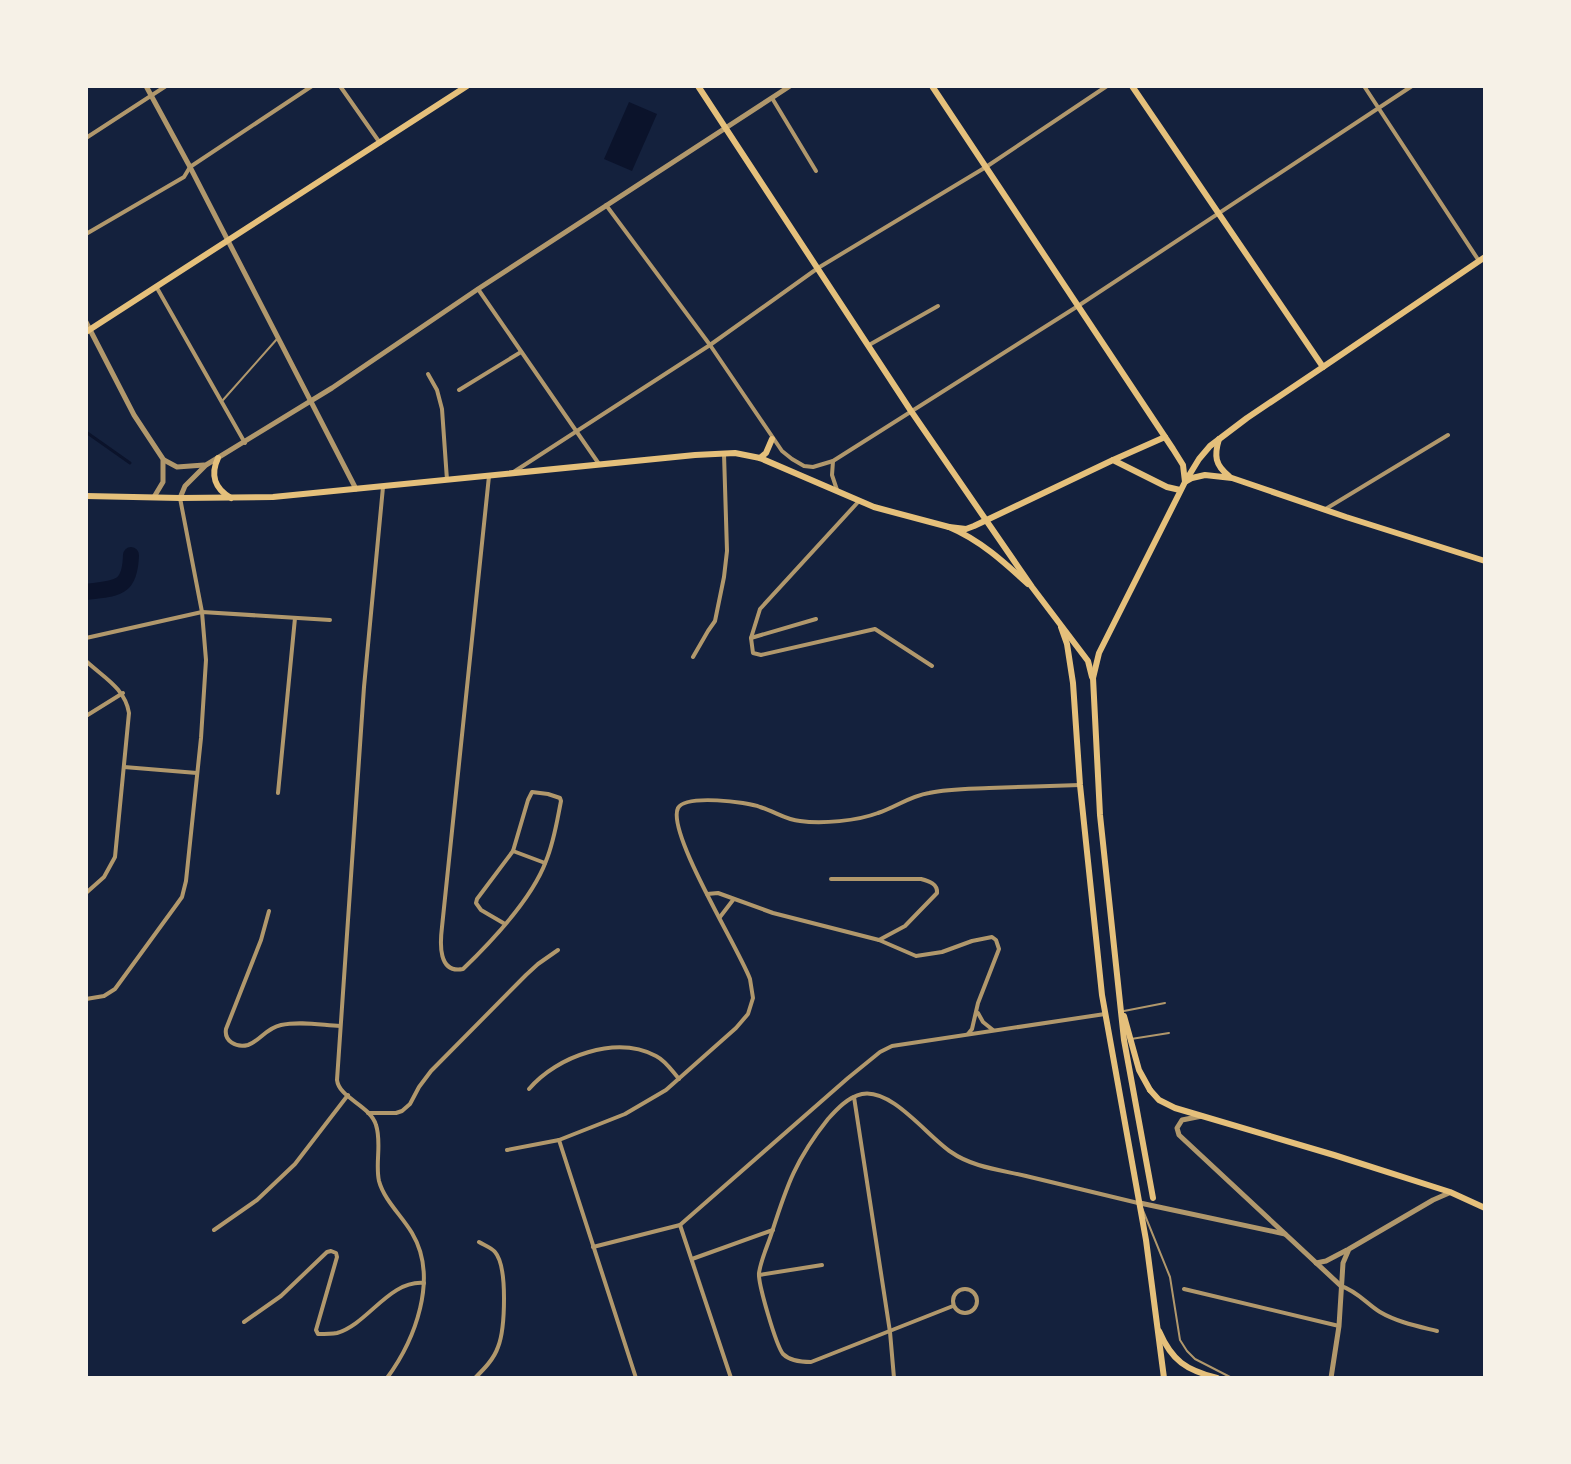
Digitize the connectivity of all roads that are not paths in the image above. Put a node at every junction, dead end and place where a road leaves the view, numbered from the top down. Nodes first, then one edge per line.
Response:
1 (146, 86) edge
2 (166, 86) edge
3 (312, 86) edge
4 (340, 86) edge
5 (467, 86) edge
6 (698, 86) edge
7 (790, 86) edge
8 (932, 86) edge
9 (1107, 86) edge
10 (1132, 86) edge
11 (1364, 86) edge
12 (1412, 86) edge
13 (151, 96) junction
14 (772, 98) junction
15 (1379, 108) junction
16 (724, 128) junction
17 (86, 138) edge
18 (380, 143) junction
19 (190, 167) junction
20 (986, 167) junction
21 (816, 171) dead end
22 (606, 205) junction
23 (1219, 212) junction
24 (86, 234) edge
25 (227, 241) junction
26 (1482, 259) edge
27 (818, 268) junction
28 (155, 286) junction
29 (478, 289) junction
30 (938, 306) dead end
31 (1078, 306) junction
32 (86, 322) edge
33 (88, 330) edge
34 (278, 338) junction
35 (710, 345) junction
36 (869, 345) junction
37 (521, 352) junction
38 (1323, 367) junction
39 (428, 374) dead end
40 (459, 390) dead end
41 (310, 401) junction
42 (221, 403) junction
43 (911, 411) junction
44 (576, 430) junction
45 (1448, 435) dead end
46 (1165, 437) junction
47 (772, 439) junction
48 (1219, 439) junction
49 (245, 443) junction
50 (724, 454) junction
51 (218, 458) junction
52 (760, 458) junction
53 (163, 459) junction
54 (1113, 460) junction
55 (833, 461) junction
56 (599, 464) junction
57 (206, 465) junction
58 (511, 473) junction
59 (489, 476) junction
60 (1232, 478) junction
61 (447, 480) junction
62 (1185, 482) junction
63 (383, 487) junction
64 (356, 489) junction
65 (1180, 490) junction
66 (837, 491) junction
67 (86, 496) edge
68 (154, 497) junction
69 (180, 498) junction
70 (232, 498) junction
71 (859, 501) junction
72 (1324, 510) junction
73 (987, 520) junction
74 (949, 527) junction
75 (1485, 561) edge
76 (1032, 587) junction
77 (202, 612) junction
78 (295, 618) junction
79 (816, 619) dead end
80 (330, 620) dead end
81 (1061, 627) junction
82 (86, 638) edge
83 (751, 638) junction
84 (693, 657) dead end
85 (86, 661) edge
86 (932, 666) dead end
87 (1093, 678) junction
88 (123, 693) junction
89 (86, 716) edge
90 (124, 767) junction
91 (197, 773) junction
92 (1080, 785) junction
93 (278, 793) dead end
94 (513, 851) junction
95 (545, 864) junction
96 (831, 879) dead end
97 (86, 893) edge
98 (707, 894) junction
99 (733, 900) junction
100 (269, 911) dead end
101 (720, 918) junction
102 (505, 924) junction
103 (879, 940) junction
104 (558, 950) dead end
105 (1118, 989) junction
106 (86, 999) edge
107 (1165, 1003) dead end
108 (977, 1011) junction
109 (1123, 1011) junction
110 (1105, 1014) junction
111 (340, 1026) junction
112 (993, 1030) junction
113 (1169, 1033) dead end
114 (968, 1034) junction
115 (1130, 1039) junction
116 (679, 1079) junction
117 (529, 1089) dead end
118 (348, 1095) junction
119 (854, 1097) junction
120 (368, 1113) junction
121 (1203, 1116) junction
122 (559, 1140) junction
123 (507, 1150) dead end
124 (1450, 1192) junction
125 (1153, 1198) dead end
126 (1140, 1203) junction
127 (1485, 1208) edge
128 (1264, 1213) junction
129 (680, 1225) junction
130 (1256, 1228) junction
131 (214, 1230) dead end
132 (773, 1230) junction
133 (1286, 1234) junction
134 (479, 1242) dead end
135 (593, 1247) junction
136 (1349, 1249) junction
137 (692, 1259) junction
138 (1315, 1263) junction
139 (822, 1265) dead end
140 (759, 1275) junction
141 (424, 1283) junction
142 (1341, 1286) junction
143 (1184, 1289) dead end
144 (953, 1306) junction
145 (244, 1322) dead end
146 (1339, 1326) junction
147 (1159, 1331) junction
148 (1437, 1331) dead end
149 (890, 1332) junction
150 (387, 1378) edge
151 (475, 1378) edge
152 (636, 1378) edge
153 (731, 1378) edge
154 (894, 1378) edge
155 (1164, 1378) edge
156 (1217, 1378) edge
157 (1232, 1378) edge
158 (1331, 1378) edge

1 - 13 street
2 - 13 street
3 - 19 street
4 - 18 street
5 - 18 main road
6 - 16 main road
7 - 14 street
8 - 20 main road
9 - 20 street
10 - 23 main road
11 - 15 street
12 - 15 street
13 - 17 street
13 - 19 street
14 - 16 street
14 - 21 street
15 - 23 street
15 - 26 street
16 - 22 street
16 - 27 main road
18 - 25 main road
19 - 24 street
19 - 25 street
20 - 27 street
20 - 31 main road
22 - 29 street
22 - 35 street
23 - 31 street
23 - 38 main road
25 - 28 main road
25 - 34 street
26 - 38 main road
27 - 35 street
27 - 36 main road
28 - 33 main road
28 - 42 street
29 - 37 street
29 - 41 street
30 - 36 street
31 - 43 street
31 - 46 main road
32 - 33 street
33 - 53 street
34 - 41 street
34 - 42 lane
35 - 44 street
35 - 47 street
36 - 43 main road
37 - 40 street
37 - 44 street
38 - 48 main road
39 - 61 street
41 - 49 street
41 - 64 street
42 - 49 street
43 - 55 street
43 - 73 main road
44 - 56 street
44 - 58 street
45 - 72 street
46 - 54 main road
46 - 62 main road
47 - 52 main road
47 - 55 street
48 - 60 main road
48 - 62 main road
49 - 51 street
50 - 52 main road
50 - 56 main road
50 - 84 street
51 - 57 street
51 - 70 main road
52 - 66 main road
53 - 57 street
53 - 68 street
54 - 65 main road
54 - 73 main road
55 - 66 street
56 - 58 main road
57 - 69 street
58 - 59 main road
59 - 61 main road
59 - 102 street
60 - 62 main road
60 - 72 main road
61 - 63 main road
62 - 65 main road
63 - 64 main road
63 - 111 street
64 - 70 main road
65 - 87 main road
66 - 71 main road
67 - 68 main road
68 - 69 main road
69 - 70 main road
69 - 77 street
71 - 74 main road
71 - 83 street
72 - 75 main road
73 - 74 main road
73 - 76 main road
74 - 76 main road
76 - 81 main road
77 - 78 street
77 - 82 street
77 - 91 street
78 - 80 street
78 - 93 street
79 - 83 street
81 - 87 main road
81 - 92 main road
83 - 86 street
85 - 88 street
87 - 105 main road
88 - 89 street
88 - 90 street
90 - 91 street
90 - 97 street
91 - 106 street
92 - 98 street
92 - 110 main road
94 - 95 street
94 - 95 street
94 - 102 street
95 - 102 street
96 - 103 street
98 - 99 street
98 - 101 street
99 - 101 street
99 - 103 street
100 - 111 street
101 - 116 street
103 - 108 street
104 - 120 street
105 - 109 main road
105 - 125 main road
107 - 109 lane
108 - 112 street
108 - 114 street
109 - 115 main road
110 - 112 street
110 - 126 main road
111 - 118 street
112 - 114 street
113 - 115 lane
114 - 129 street
115 - 121 main road
116 - 117 street
116 - 122 street
118 - 120 street
118 - 131 street
119 - 126 street
119 - 132 street
119 - 149 street
120 - 141 street
121 - 124 main road
121 - 128 street
122 - 123 street
122 - 135 street
124 - 127 main road
124 - 136 street
126 - 130 street
126 - 147 main road
126 - 157 lane
128 - 130 street
128 - 133 street
129 - 135 street
129 - 137 street
130 - 133 street
132 - 137 street
132 - 140 street
133 - 138 street
134 - 151 street
135 - 152 street
136 - 138 street
136 - 142 street
137 - 153 street
138 - 142 street
139 - 140 street
140 - 149 street
141 - 145 street
141 - 150 street
142 - 146 street
142 - 148 street
143 - 146 street
144 - 144 street
144 - 149 street
146 - 158 street
147 - 155 main road
147 - 156 main road
149 - 154 street

